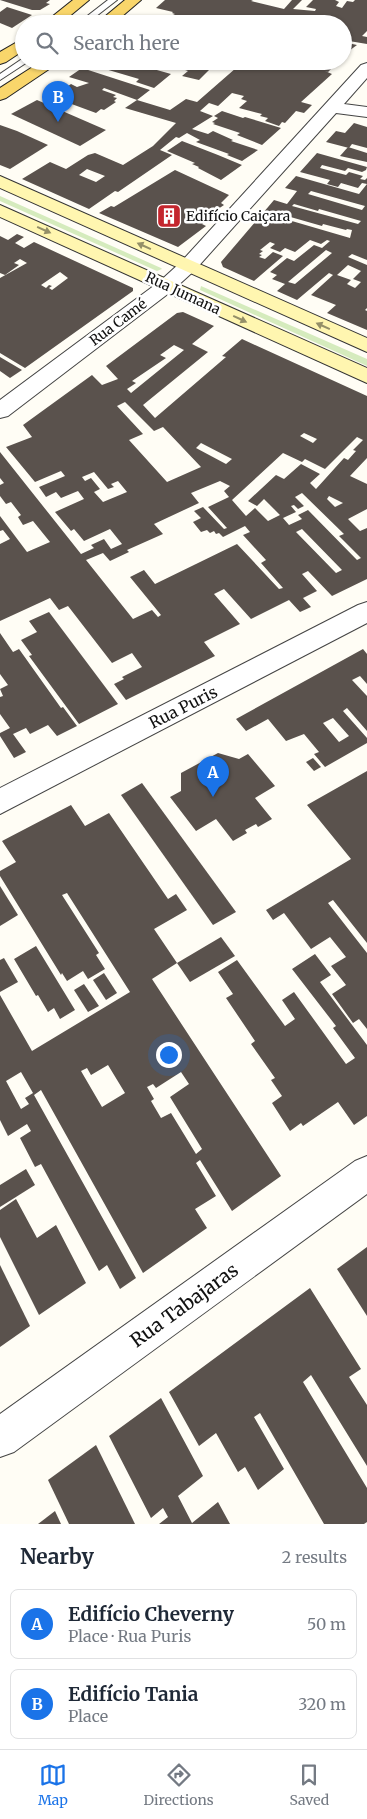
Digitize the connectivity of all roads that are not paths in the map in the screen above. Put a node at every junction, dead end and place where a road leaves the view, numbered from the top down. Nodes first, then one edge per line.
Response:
1 (82, 0) edge
2 (114, 0) edge
3 (134, 0) edge
4 (62, 15) edge
5 (93, 15) edge
6 (115, 15) edge
7 (15, 49) edge
8 (0, 59) edge
9 (15, 68) edge
10 (367, 68) edge
11 (39, 70) edge
12 (0, 78) edge
13 (0, 95) edge
14 (331, 107) junction
15 (367, 112) edge
16 (0, 181) edge
17 (0, 210) edge
18 (188, 266) junction
19 (166, 286) junction
20 (367, 346) edge
21 (367, 376) edge
22 (0, 411) edge
23 (367, 612) edge
24 (0, 802) edge
25 (367, 1173) edge
26 (0, 1438) edge

1 - 4 main road
2 - 5 lane
3 - 6 main road
7 - 8 main road
9 - 12 lane
10 - 14 street, Rua Camé
11 - 13 main road
14 - 15 street
14 - 18 street, Rua Camé
18 -> 16 main road, Rua Jumana
17 -> 19 main road, Rua Jumana
18 - 19 street, Rua Camé
20 -> 18 main road, Rua Jumana
19 -> 21 main road, Rua Jumana
19 - 22 street, Rua Camé
23 - 24 street, Rua Puris
25 - 26 street, Rua Tabajaras

